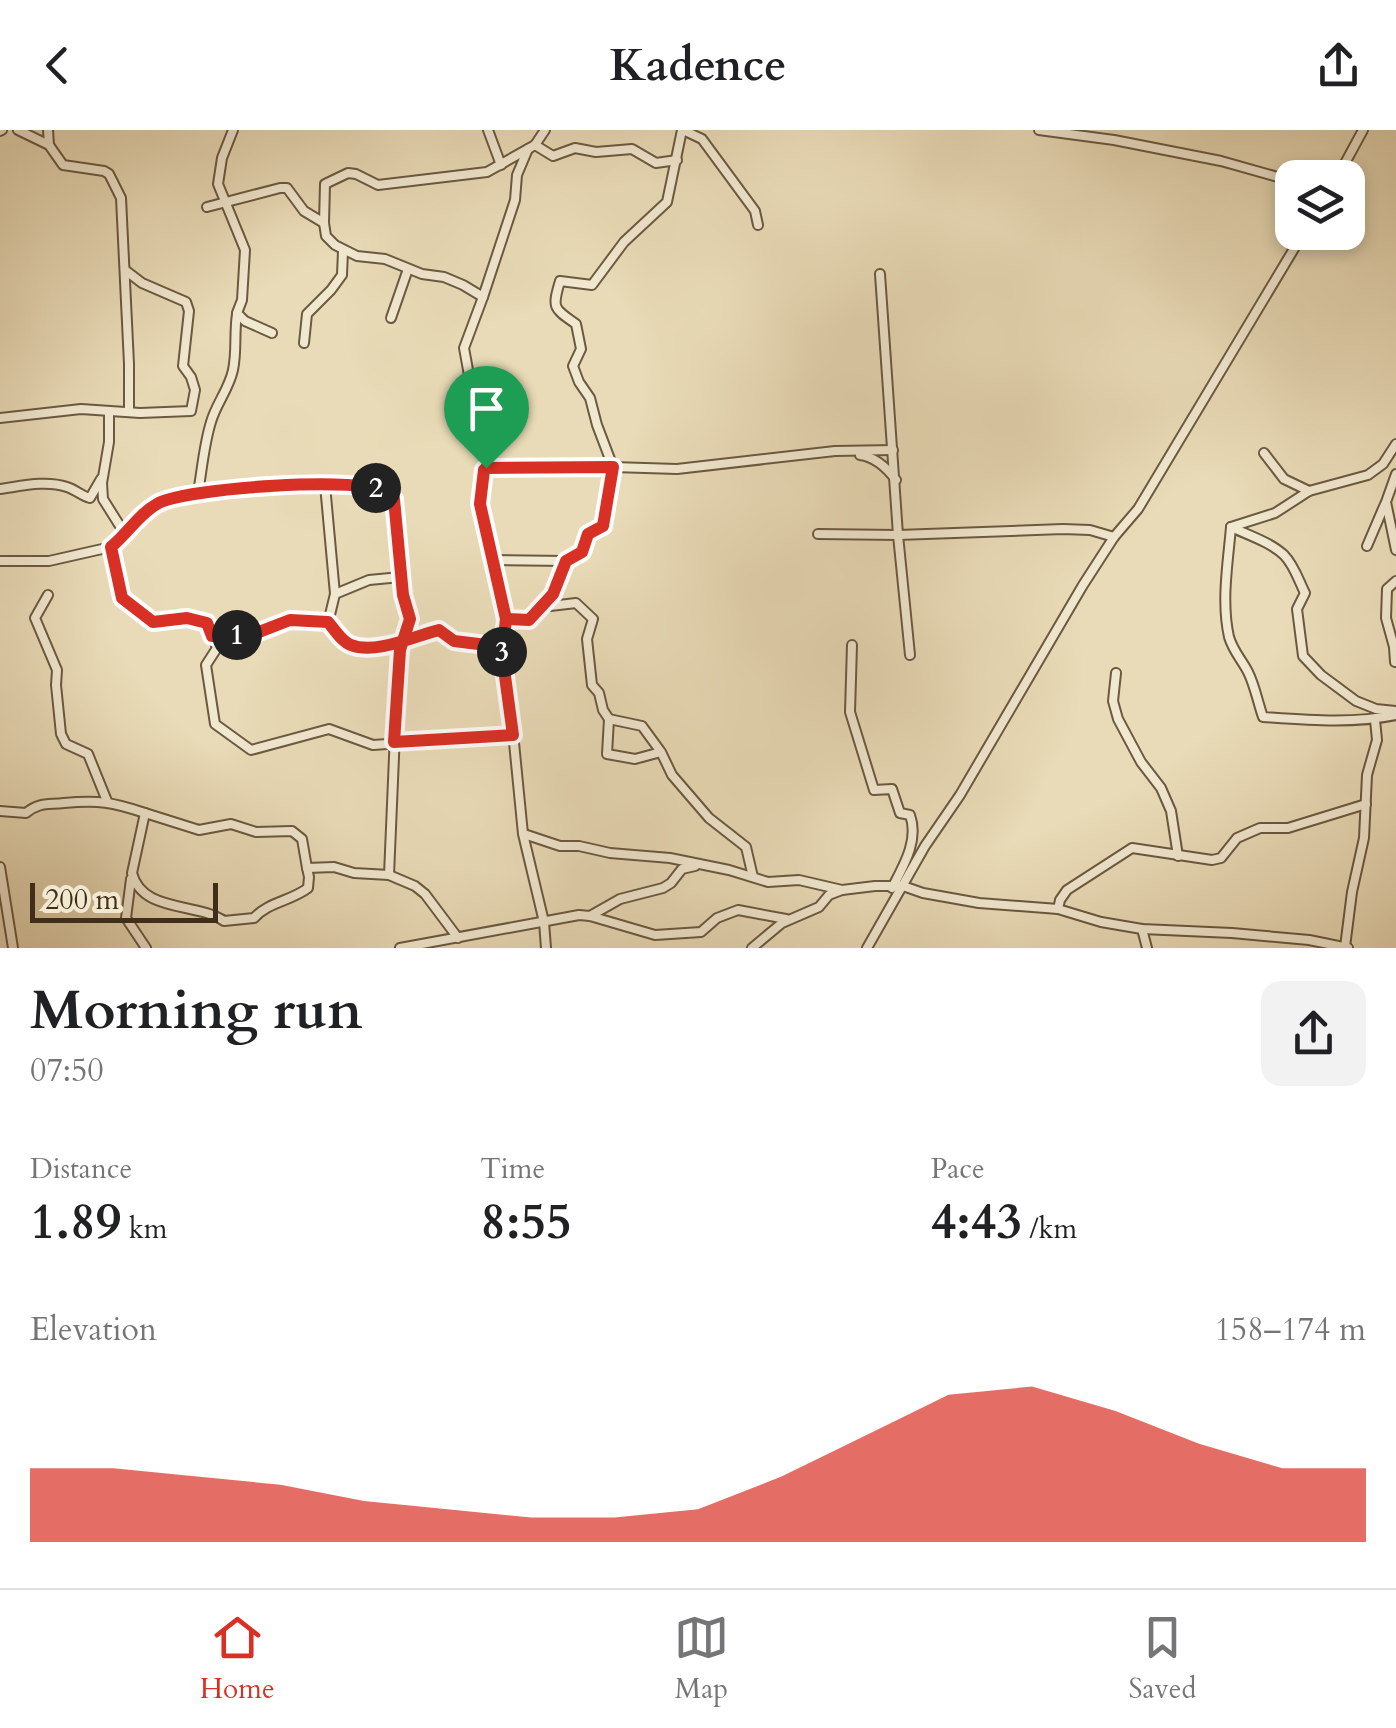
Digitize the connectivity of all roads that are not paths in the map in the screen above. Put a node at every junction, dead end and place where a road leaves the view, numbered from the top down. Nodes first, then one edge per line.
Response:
1 (18, 130) edge
2 (48, 130) edge
3 (233, 130) edge
4 (488, 130) edge
5 (545, 130) edge
6 (683, 130) edge
7 (1039, 130) edge
8 (1364, 130) edge
9 (49, 146) junction
10 (531, 147) junction
11 (677, 160) junction
12 (1347, 160) edge
13 (501, 165) junction
14 (1275, 176) edge
15 (228, 202) junction
16 (207, 207) dead end
17 (324, 222) junction
18 (758, 225) dead end
19 (343, 250) junction
20 (1293, 250) edge
21 (408, 269) junction
22 (125, 270) junction
23 (880, 274) dead end
24 (483, 298) junction
25 (237, 313) junction
26 (391, 318) dead end
27 (272, 333) dead end
28 (304, 343) dead end
29 (109, 411) junction
30 (129, 411) junction
31 (0, 418) edge
32 (1396, 444) edge
33 (893, 450) junction
34 (836, 452) junction
35 (1264, 454) dead end
36 (613, 467) junction
37 (486, 468) junction
38 (106, 473) junction
39 (1396, 474) edge
40 (896, 481) junction
41 (326, 485) junction
42 (0, 489) edge
43 (1309, 491) junction
44 (198, 493) junction
45 (1386, 502) junction
46 (1230, 526) junction
47 (125, 534) junction
48 (818, 534) dead end
49 (898, 535) junction
50 (1114, 537) junction
51 (1368, 546) dead end
52 (111, 547) junction
53 (1396, 550) edge
54 (492, 560) junction
55 (0, 561) edge
56 (566, 561) junction
57 (401, 577) junction
58 (1396, 581) edge
59 (335, 594) junction
60 (48, 595) dead end
61 (542, 607) junction
62 (506, 619) junction
63 (328, 622) junction
64 (212, 636) junction
65 (404, 639) junction
66 (852, 645) dead end
67 (503, 647) junction
68 (910, 655) dead end
69 (1395, 662) edge
70 (1116, 673) dead end
71 (1396, 713) edge
72 (609, 719) junction
73 (1376, 720) junction
74 (513, 735) junction
75 (394, 742) junction
76 (661, 752) junction
77 (106, 801) junction
78 (1366, 804) junction
79 (0, 810) edge
80 (145, 813) junction
81 (524, 834) junction
82 (1178, 856) junction
83 (699, 865) junction
84 (0, 868) edge
85 (307, 868) junction
86 (132, 873) junction
87 (389, 875) junction
88 (753, 877) junction
89 (904, 886) junction
90 (892, 888) junction
91 (842, 890) junction
92 (1058, 909) junction
93 (590, 916) junction
94 (790, 920) junction
95 (544, 922) junction
96 (1142, 930) junction
97 (458, 938) junction
98 (1346, 947) edge
99 (13, 948) edge
100 (146, 948) edge
101 (400, 948) edge
102 (546, 948) edge
103 (752, 948) edge
104 (867, 948) edge
105 (1147, 948) edge

1 - 9 street
2 - 9 street
3 - 15 street
4 - 13 street
5 - 10 street
6 - 11 street
6 - 18 street
7 - 14 street
8 - 12 street
9 - 22 street
10 - 11 street
10 - 13 street
10 - 24 street
11 - 36 street
13 - 17 street
15 - 16 street
15 - 17 street
15 - 25 street
17 - 19 street
19 - 21 street
19 - 28 street
20 - 50 street
21 - 24 street
21 - 26 street
22 - 30 street
22 - 30 street
23 - 33 street
24 - 37 street
25 - 27 street
25 - 44 street
29 - 30 street
29 - 31 street
29 - 38 street
32 - 43 street
33 - 34 street
33 - 40 street
34 - 36 street
34 - 40 street
35 - 43 street
36 - 37 street
36 - 56 street
37 - 54 street
38 - 42 street
38 - 47 street
39 - 45 street
40 - 49 street
41 - 44 street
41 - 57 street
41 - 59 street
43 - 46 street
44 - 47 street
45 - 51 street
45 - 53 street
46 - 71 street
46 - 73 street
47 - 52 street
48 - 49 street
49 - 50 street
49 - 68 street
50 - 89 street
52 - 55 street
52 - 64 street
54 - 56 street
54 - 62 street
56 - 61 street
57 - 59 street
57 - 65 street
58 - 69 street
59 - 63 street
60 - 77 street
61 - 62 street
61 - 72 street
62 - 67 street
63 - 64 street
63 - 65 street
64 - 75 street
65 - 67 street
65 - 75 street
66 - 90 street
67 - 74 street
70 - 82 street
71 - 73 street
72 - 76 street
72 - 76 street
73 - 78 street
74 - 75 street
74 - 81 street
75 - 87 street
76 - 88 street
77 - 79 street
77 - 80 street
78 - 82 street
78 - 98 street
80 - 85 street
80 - 86 street
81 - 83 street
81 - 95 street
82 - 92 street
83 - 88 street
83 - 93 street
84 - 99 street
85 - 86 street
85 - 87 street
86 - 100 street
87 - 97 street
88 - 91 street
89 - 90 street
89 - 92 street
89 - 104 street
90 - 91 street
91 - 94 street
92 - 96 street
93 - 94 street
93 - 95 street
94 - 103 street
95 - 97 street
95 - 102 street
96 - 98 street
96 - 105 street
97 - 101 street

